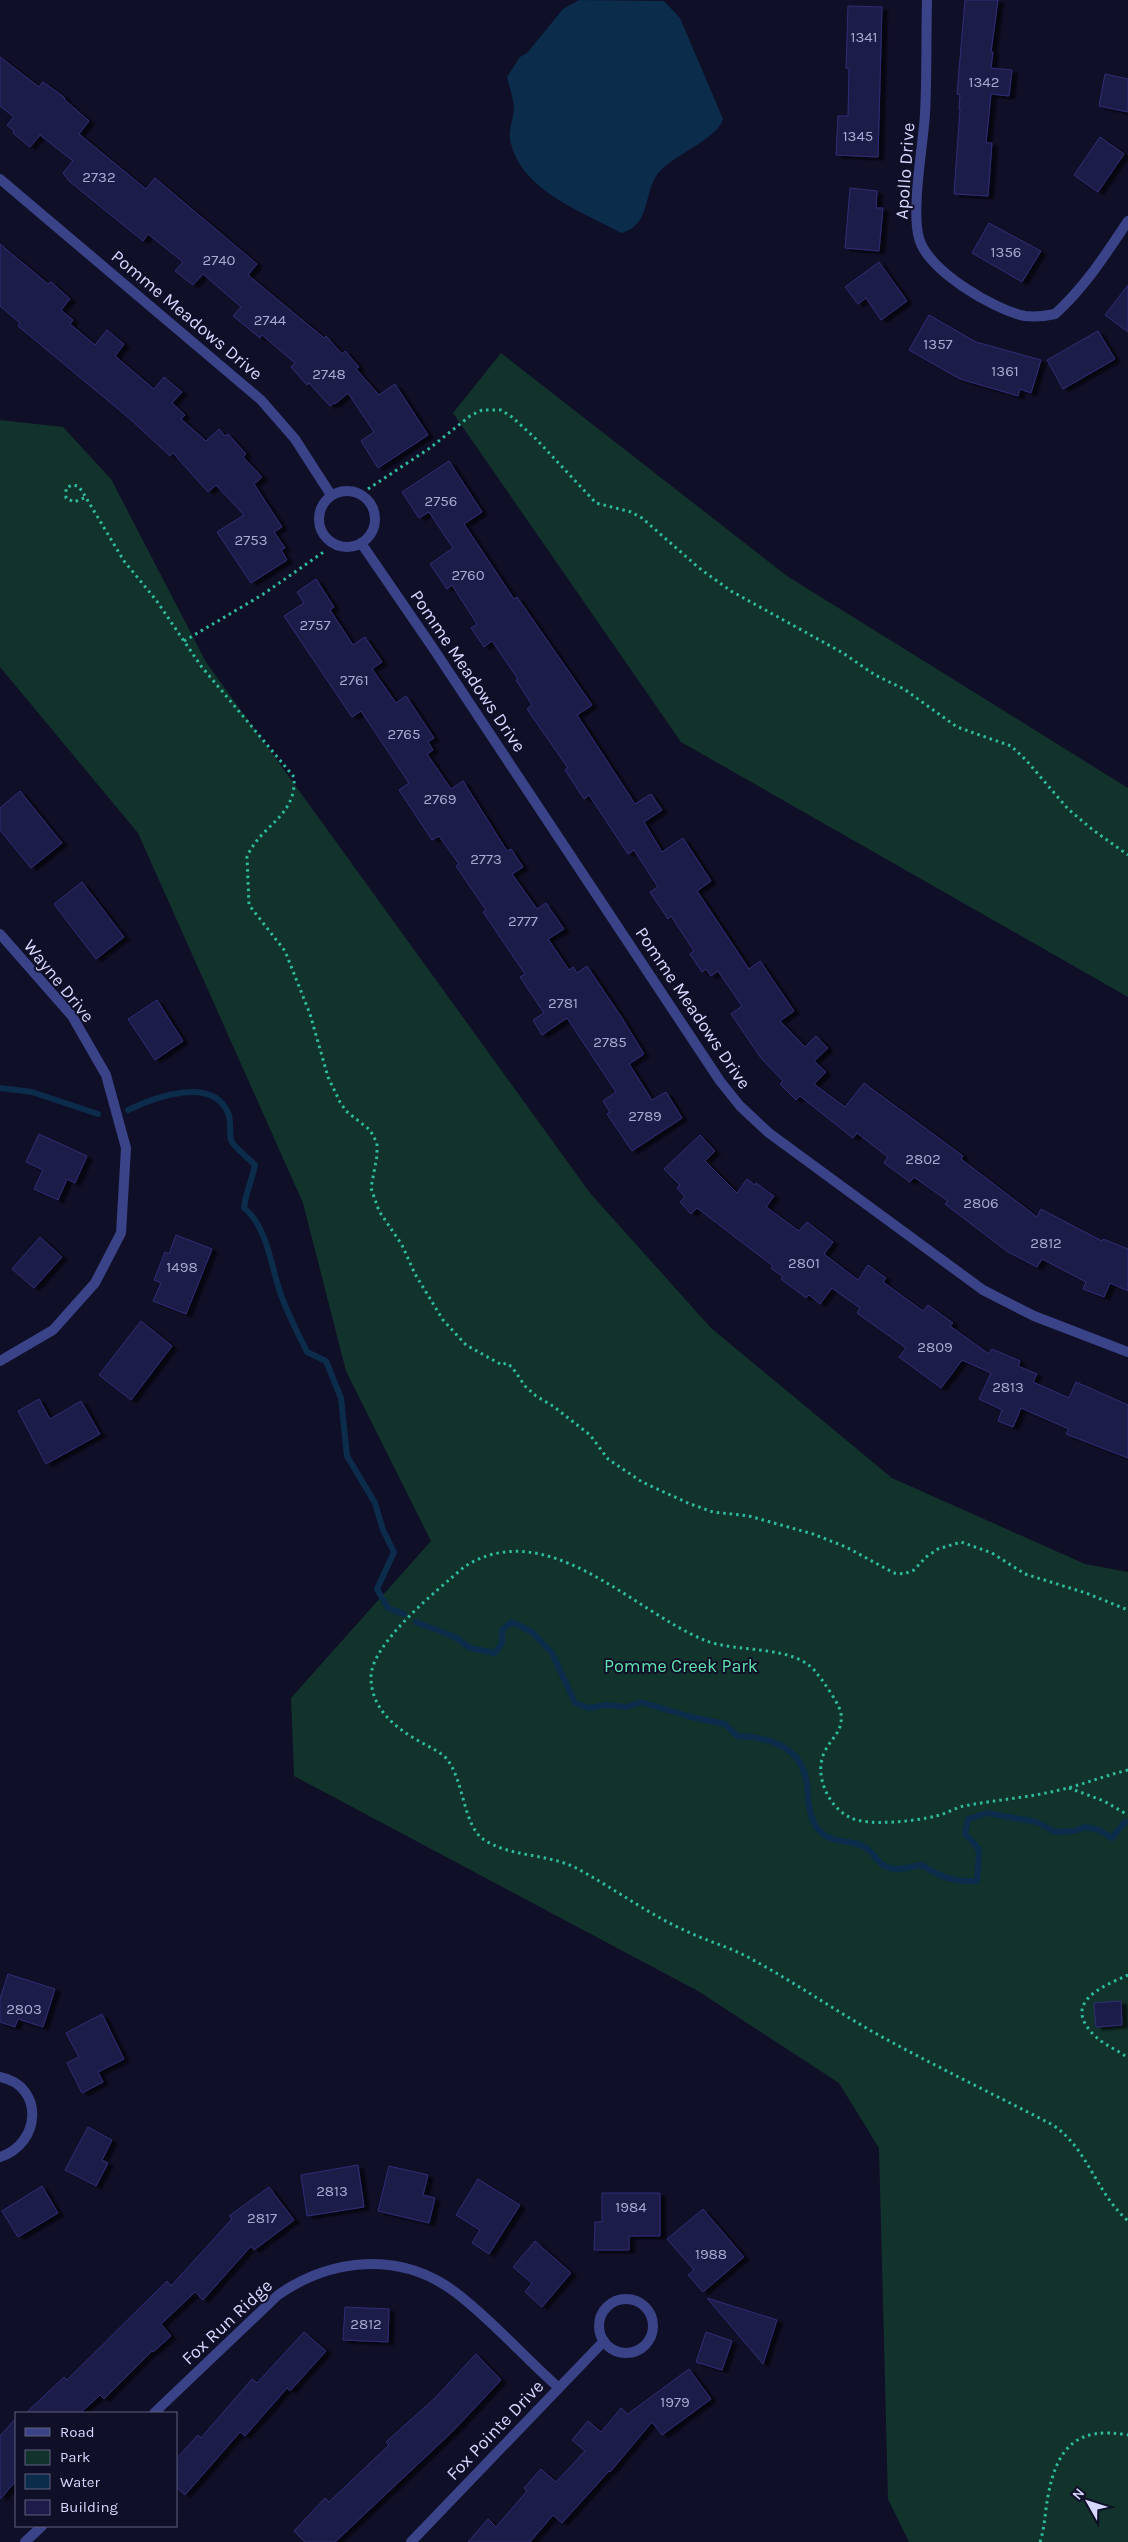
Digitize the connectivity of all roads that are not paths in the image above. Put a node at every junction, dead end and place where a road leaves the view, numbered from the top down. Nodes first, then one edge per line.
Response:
1 (927, 0) edge
2 (0, 179) edge
3 (1128, 221) edge
4 (331, 495) junction
5 (361, 543) junction
6 (0, 934) edge
7 (1128, 1352) edge
8 (0, 1361) edge
9 (0, 2077) edge
10 (0, 2157) edge
11 (604, 2341) junction
12 (558, 2387) junction
13 (155, 2412) edge
14 (41, 2527) edge
15 (25, 2542) edge
16 (411, 2542) edge

1 - 3 street, Apollo Drive
2 - 4 street, Pomme Meadows Drive
4 - 5 street
4 - 5 street
5 - 7 street, Pomme Meadows Drive
6 - 8 street, Wayne Drive
9 - 10 street
11 - 11 street
11 - 12 street, Fox Pointe Drive
12 - 13 street, Fox Run Ridge
12 - 16 street, Fox Pointe Drive
14 - 15 street

